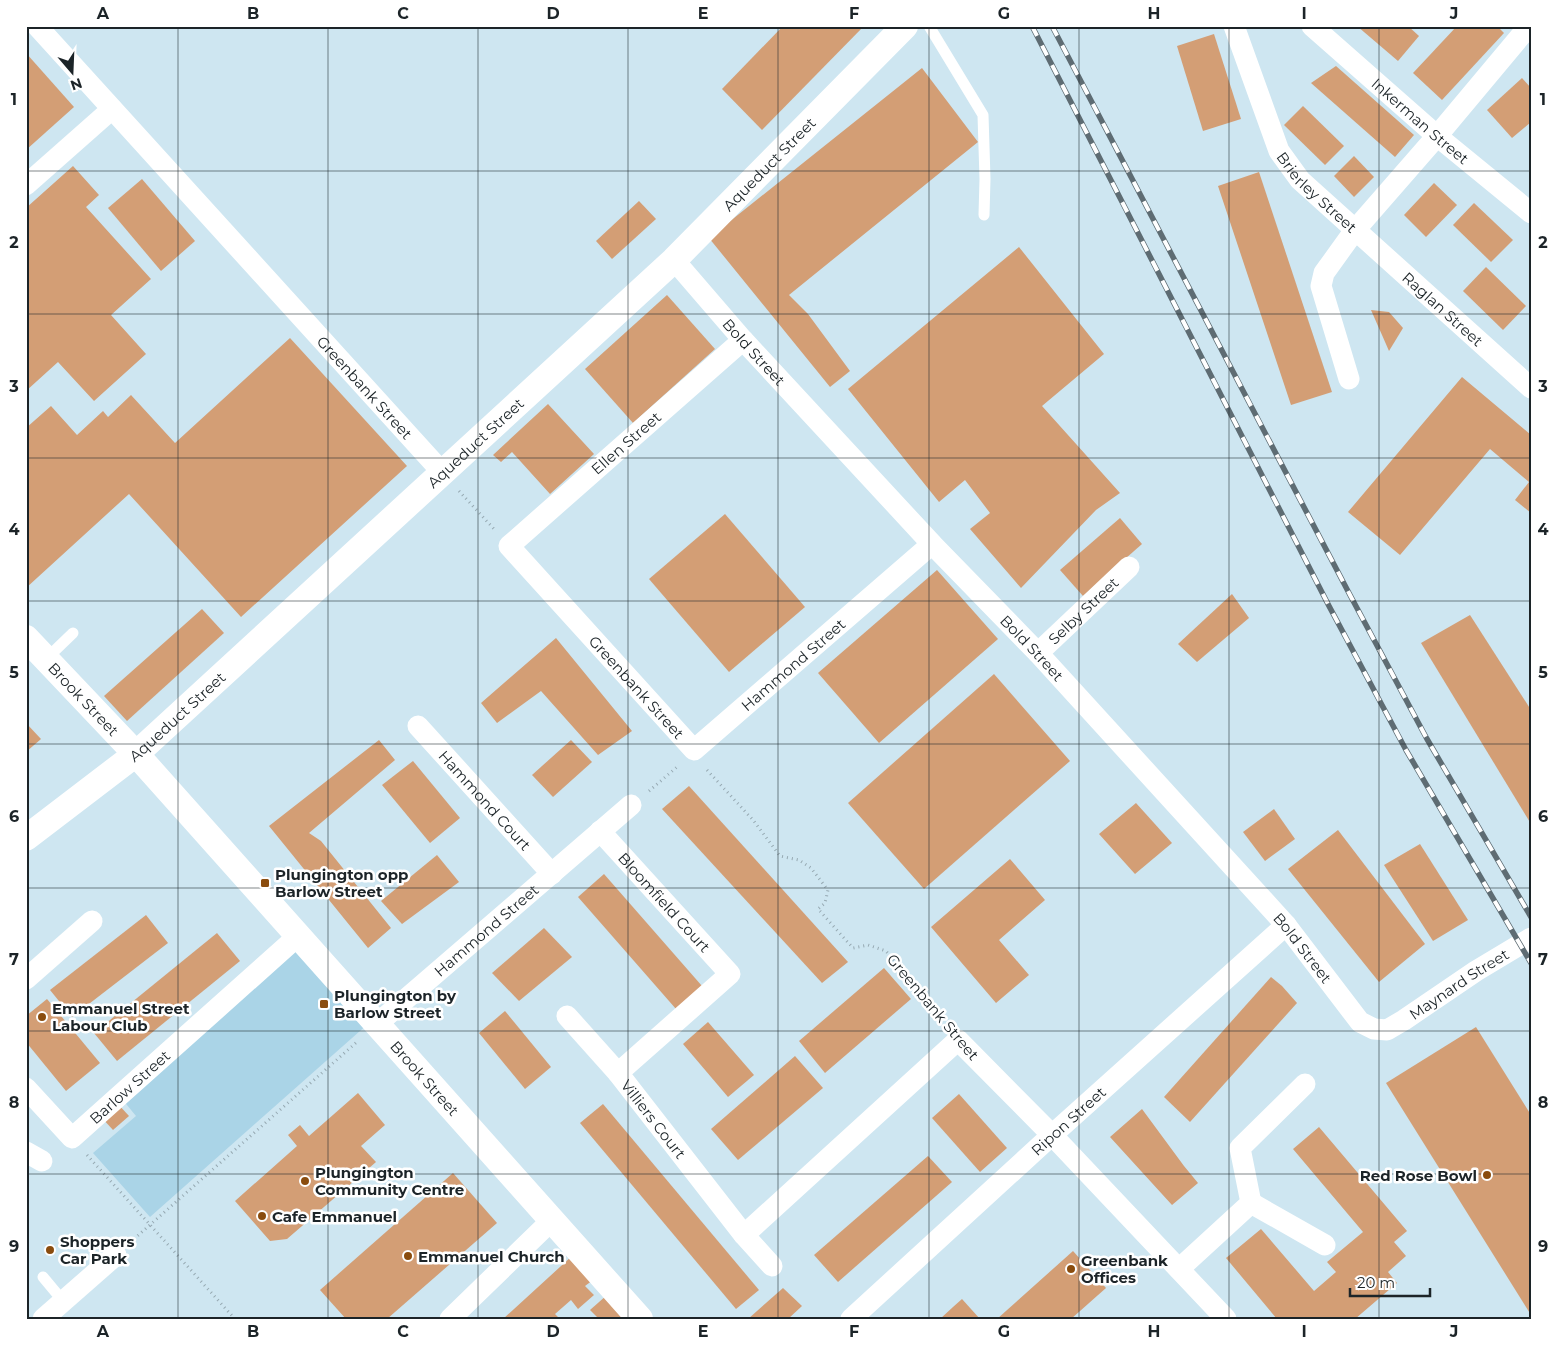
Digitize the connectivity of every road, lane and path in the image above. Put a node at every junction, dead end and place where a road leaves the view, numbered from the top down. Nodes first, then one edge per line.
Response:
1 (37, 26) edge
2 (905, 26) edge
3 (929, 26) edge
4 (1234, 26) edge
5 (1312, 26) edge
6 (1529, 26) edge
7 (112, 109) junction
8 (1437, 136) junction
9 (26, 185) edge
10 (1531, 213) edge
11 (984, 214) dead end
12 (1355, 230) junction
13 (674, 260) junction
14 (743, 340) junction
15 (1350, 379) dead end
16 (1531, 388) edge
17 (442, 472) junction
18 (932, 544) junction
19 (509, 546) junction
20 (1130, 567) dead end
21 (73, 633) dead end
22 (26, 638) edge
23 (1038, 653) junction
24 (46, 659) junction
25 (418, 726) dead end
26 (694, 750) junction
27 (136, 754) junction
28 (631, 805) joint
29 (600, 831) junction
30 (26, 838) edge
31 (552, 874) junction
32 (92, 921) dead end
33 (1286, 925) junction
34 (298, 936) junction
35 (1531, 938) edge
36 (730, 974) joint
37 (26, 979) edge
38 (567, 1016) dead end
39 (377, 1024) junction
40 (1387, 1030) joint
41 (958, 1040) junction
42 (618, 1073) junction
43 (1305, 1084) dead end
44 (26, 1088) edge
45 (1052, 1135) junction
46 (72, 1138) junction
47 (1251, 1203) junction
48 (552, 1220) junction
49 (150, 1224) junction
50 (744, 1235) junction
51 (1325, 1245) dead end
52 (116, 1255) joint
53 (772, 1266) dead end
54 (1179, 1269) junction
55 (43, 1277) dead end
56 (63, 1301) junction
57 (43, 1319) edge
58 (235, 1319) edge
59 (450, 1319) edge
60 (640, 1319) edge
61 (851, 1319) edge
62 (1226, 1319) edge

1 - 7 street, Greenbank Street
2 - 13 street, Aqueduct Street
3 - 11 lane
4 - 12 street, Brierley Street
5 - 8 street, Inkerman Street
6 - 8 street
7 - 9 street
7 - 17 street, Greenbank Street
8 - 10 street, Inkerman Street
8 - 12 street
12 - 15 street, Brierley Street
12 - 16 street, Raglan Street
13 - 14 street, Bold Street
13 - 17 street, Aqueduct Street
14 - 18 street, Bold Street
14 - 19 street, Ellen Street
17 - 19 path
17 - 27 street, Aqueduct Street
18 - 23 street, Bold Street
18 - 26 street, Hammond Street
19 - 26 street, Greenbank Street
20 - 23 street, Selby Street
21 - 24 lane
22 - 24 street, Brook Street
23 - 33 street, Bold Street
24 - 27 street, Brook Street
25 - 31 street, Hammond Court
26 - 28 path
26 - 41 path, Greenbank Street
27 - 30 street, Aqueduct Street
27 - 34 street, Brook Street
28 - 29 street, Hammond Street
29 - 31 street, Hammond Street
29 - 36 street, Bloomfield Court
31 - 39 street, Hammond Street
32 - 37 street
33 - 40 street, Bold Street
33 - 45 street, Ripon Street
34 - 39 street, Brook Street
34 - 46 street, Barlow Street
35 - 40 street, Maynard Street
36 - 42 street, Villiers Court
38 - 42 street
39 - 48 street, Brook Street
39 - 49 path
41 - 45 street, Greenbank Street
41 - 50 street
42 - 50 street, Villiers Court
43 - 47 street
44 - 46 street
45 - 54 street, Greenbank Street
45 - 61 street, Ripon Street
46 - 49 path
47 - 51 street
47 - 54 street
48 - 59 street
48 - 60 street, Brook Street
49 - 52 path
49 - 58 path
50 - 53 street, Villiers Court
52 - 56 street
54 - 62 street, Greenbank Street
55 - 56 lane
56 - 57 street

